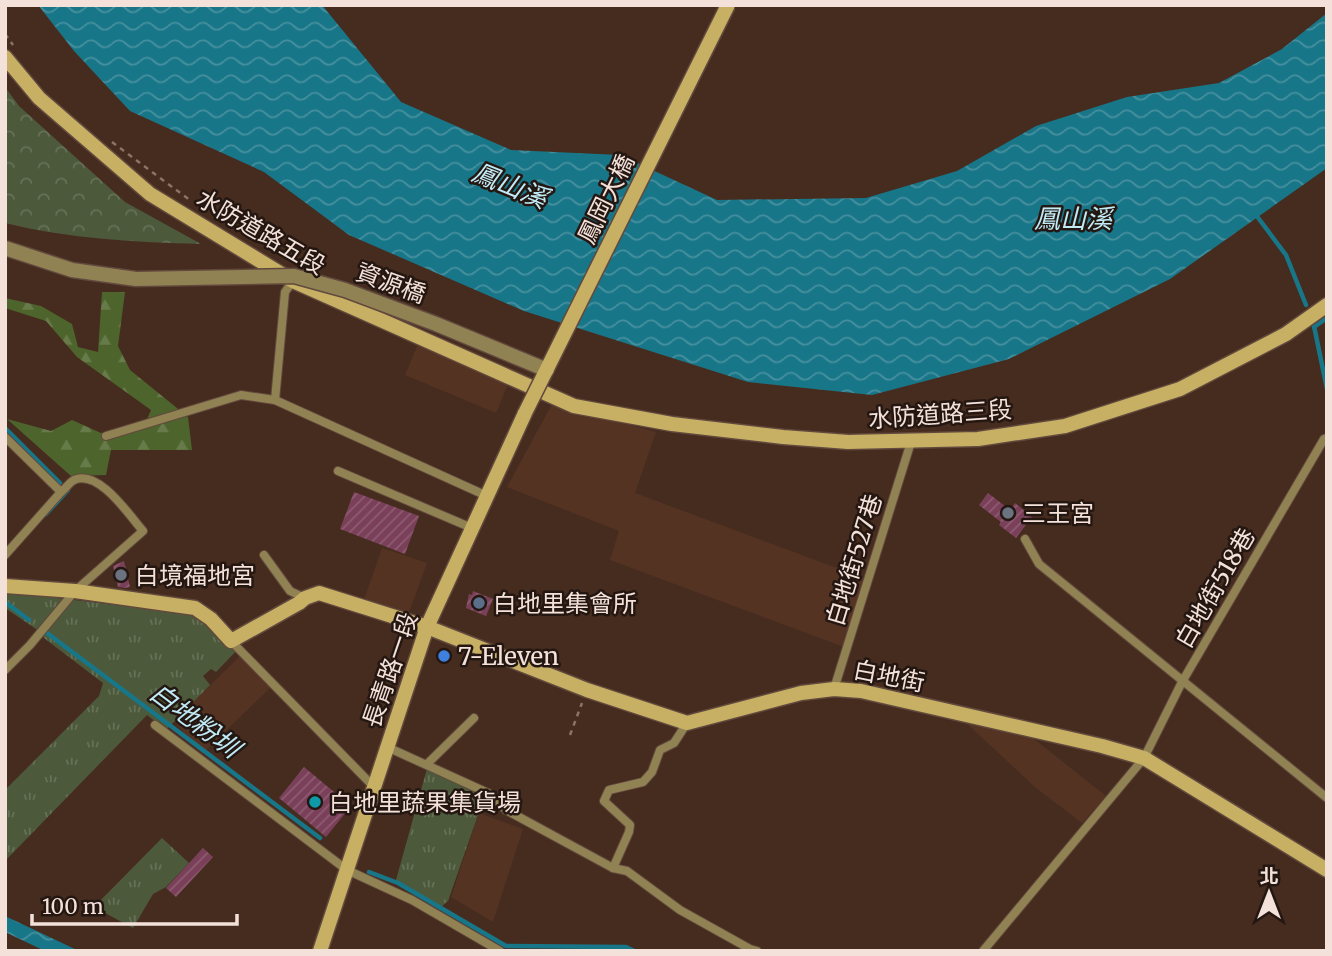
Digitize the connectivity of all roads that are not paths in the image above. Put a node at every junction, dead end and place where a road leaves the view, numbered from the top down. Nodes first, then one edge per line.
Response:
1 (728, 5) edge
2 (5, 57) edge
3 (5, 248) edge
4 (293, 281) junction
5 (1327, 305) edge
6 (547, 370) junction
7 (534, 388) joint
8 (275, 400) junction
9 (525, 413) joint
10 (106, 436) dead end
11 (5, 437) edge
12 (1325, 439) edge
13 (911, 442) junction
14 (338, 471) dead end
15 (61, 492) junction
16 (487, 496) junction
17 (472, 528) junction
18 (1025, 539) dead end
19 (5, 555) edge
20 (264, 555) dead end
21 (5, 586) edge
22 (75, 591) junction
23 (305, 598) junction
24 (427, 627) junction
25 (231, 641) junction
26 (5, 670) edge
27 (1182, 682) junction
28 (834, 689) junction
29 (474, 718) dead end
30 (687, 723) junction
31 (155, 725) dead end
32 (387, 747) junction
33 (1144, 758) junction
34 (427, 764) junction
35 (374, 787) junction
36 (1327, 798) edge
37 (613, 868) junction
38 (347, 870) junction
39 (1327, 870) edge
40 (752, 950) edge
41 (320, 951) edge
42 (500, 951) edge
43 (983, 951) edge

1 - 6 street, 鳳岡大橋, bridge
2 - 4 street, 水防道路五段
3 - 6 street, 資源橋, bridge
4 - 7 street, 水防道路五段
4 - 8 lane
5 - 13 street, 水防道路三段
6 - 9 street, 鳳岡大橋, bridge
7 - 13 street, 水防道路三段
8 - 10 lane
8 - 16 lane
9 - 16 street, 長青路一段
11 - 15 lane
12 - 27 lane, 白地街518巷
13 - 28 lane, 白地街527巷
14 - 17 lane
15 - 19 lane
15 - 22 lane
16 - 17 street, 長青路一段
17 - 24 street, 長青路一段
18 - 27 lane
20 - 23 lane
21 - 22 street
22 - 25 street
22 - 26 lane
23 - 24 street
23 - 25 street
24 - 30 street
24 - 32 street, 長青路一段
25 - 35 lane
27 - 33 lane, 白地街518巷
27 - 36 lane
28 - 30 street, 白地街
28 - 33 street, 白地街
29 - 34 lane
30 - 37 lane
31 - 38 lane
32 - 34 lane
32 - 35 street, 長青路一段
33 - 39 street, 白地街
33 - 43 lane, 白地街518巷
34 - 37 lane
35 - 38 street, 長青路一段
37 - 40 lane
38 - 41 street, 長青路一段
38 - 42 lane

